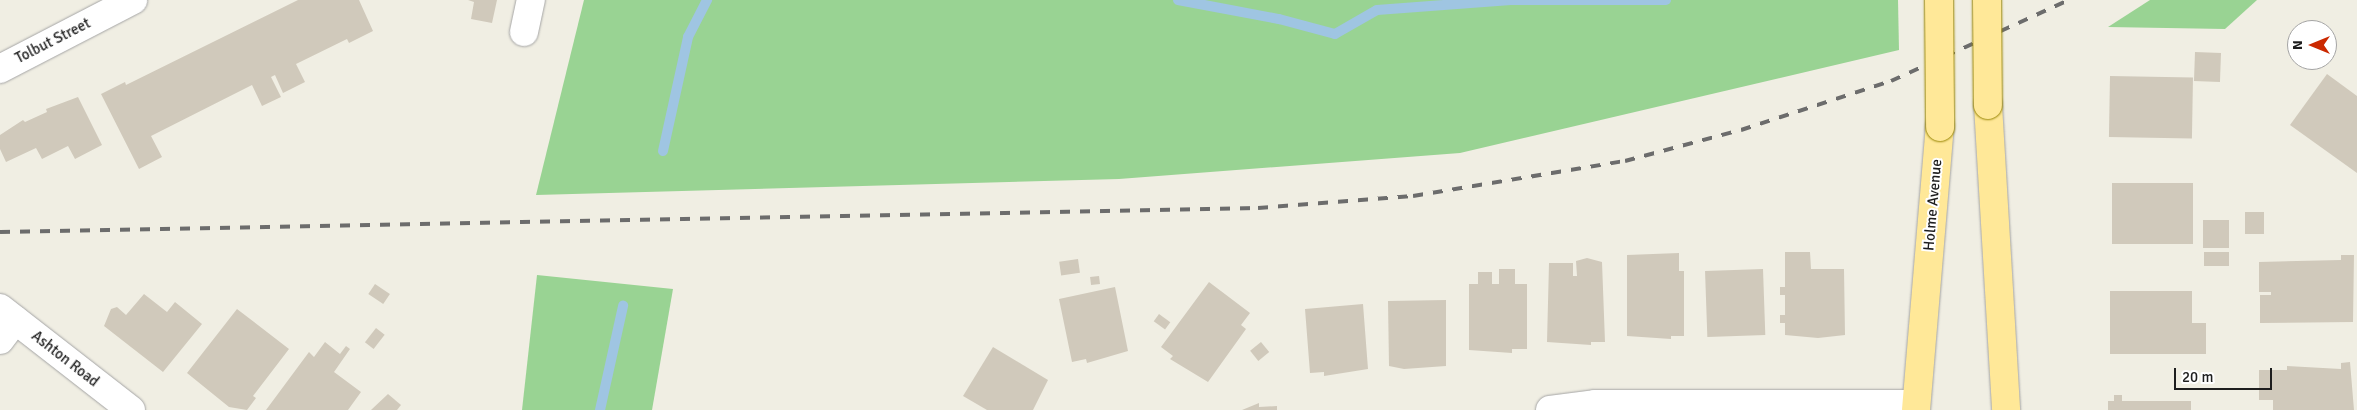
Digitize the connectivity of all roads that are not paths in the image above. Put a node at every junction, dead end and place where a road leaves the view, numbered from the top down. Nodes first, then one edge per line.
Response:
1 (133, 0) edge
2 (531, 0) edge
3 (1939, 0) edge
4 (1987, 0) edge
5 (524, 32) dead end
6 (0, 68) edge
7 (5, 323) edge
8 (1916, 407) edge
9 (1670, 408) edge
10 (131, 410) edge
11 (1550, 410) edge
12 (2006, 410) edge

1 - 6 street, Tolbut Street
2 - 5 street
3 - 8 main road, Holme Avenue, bridge
4 - 12 main road, bridge
7 - 10 street, Ashton Road
8 - 9 street
9 - 11 street

